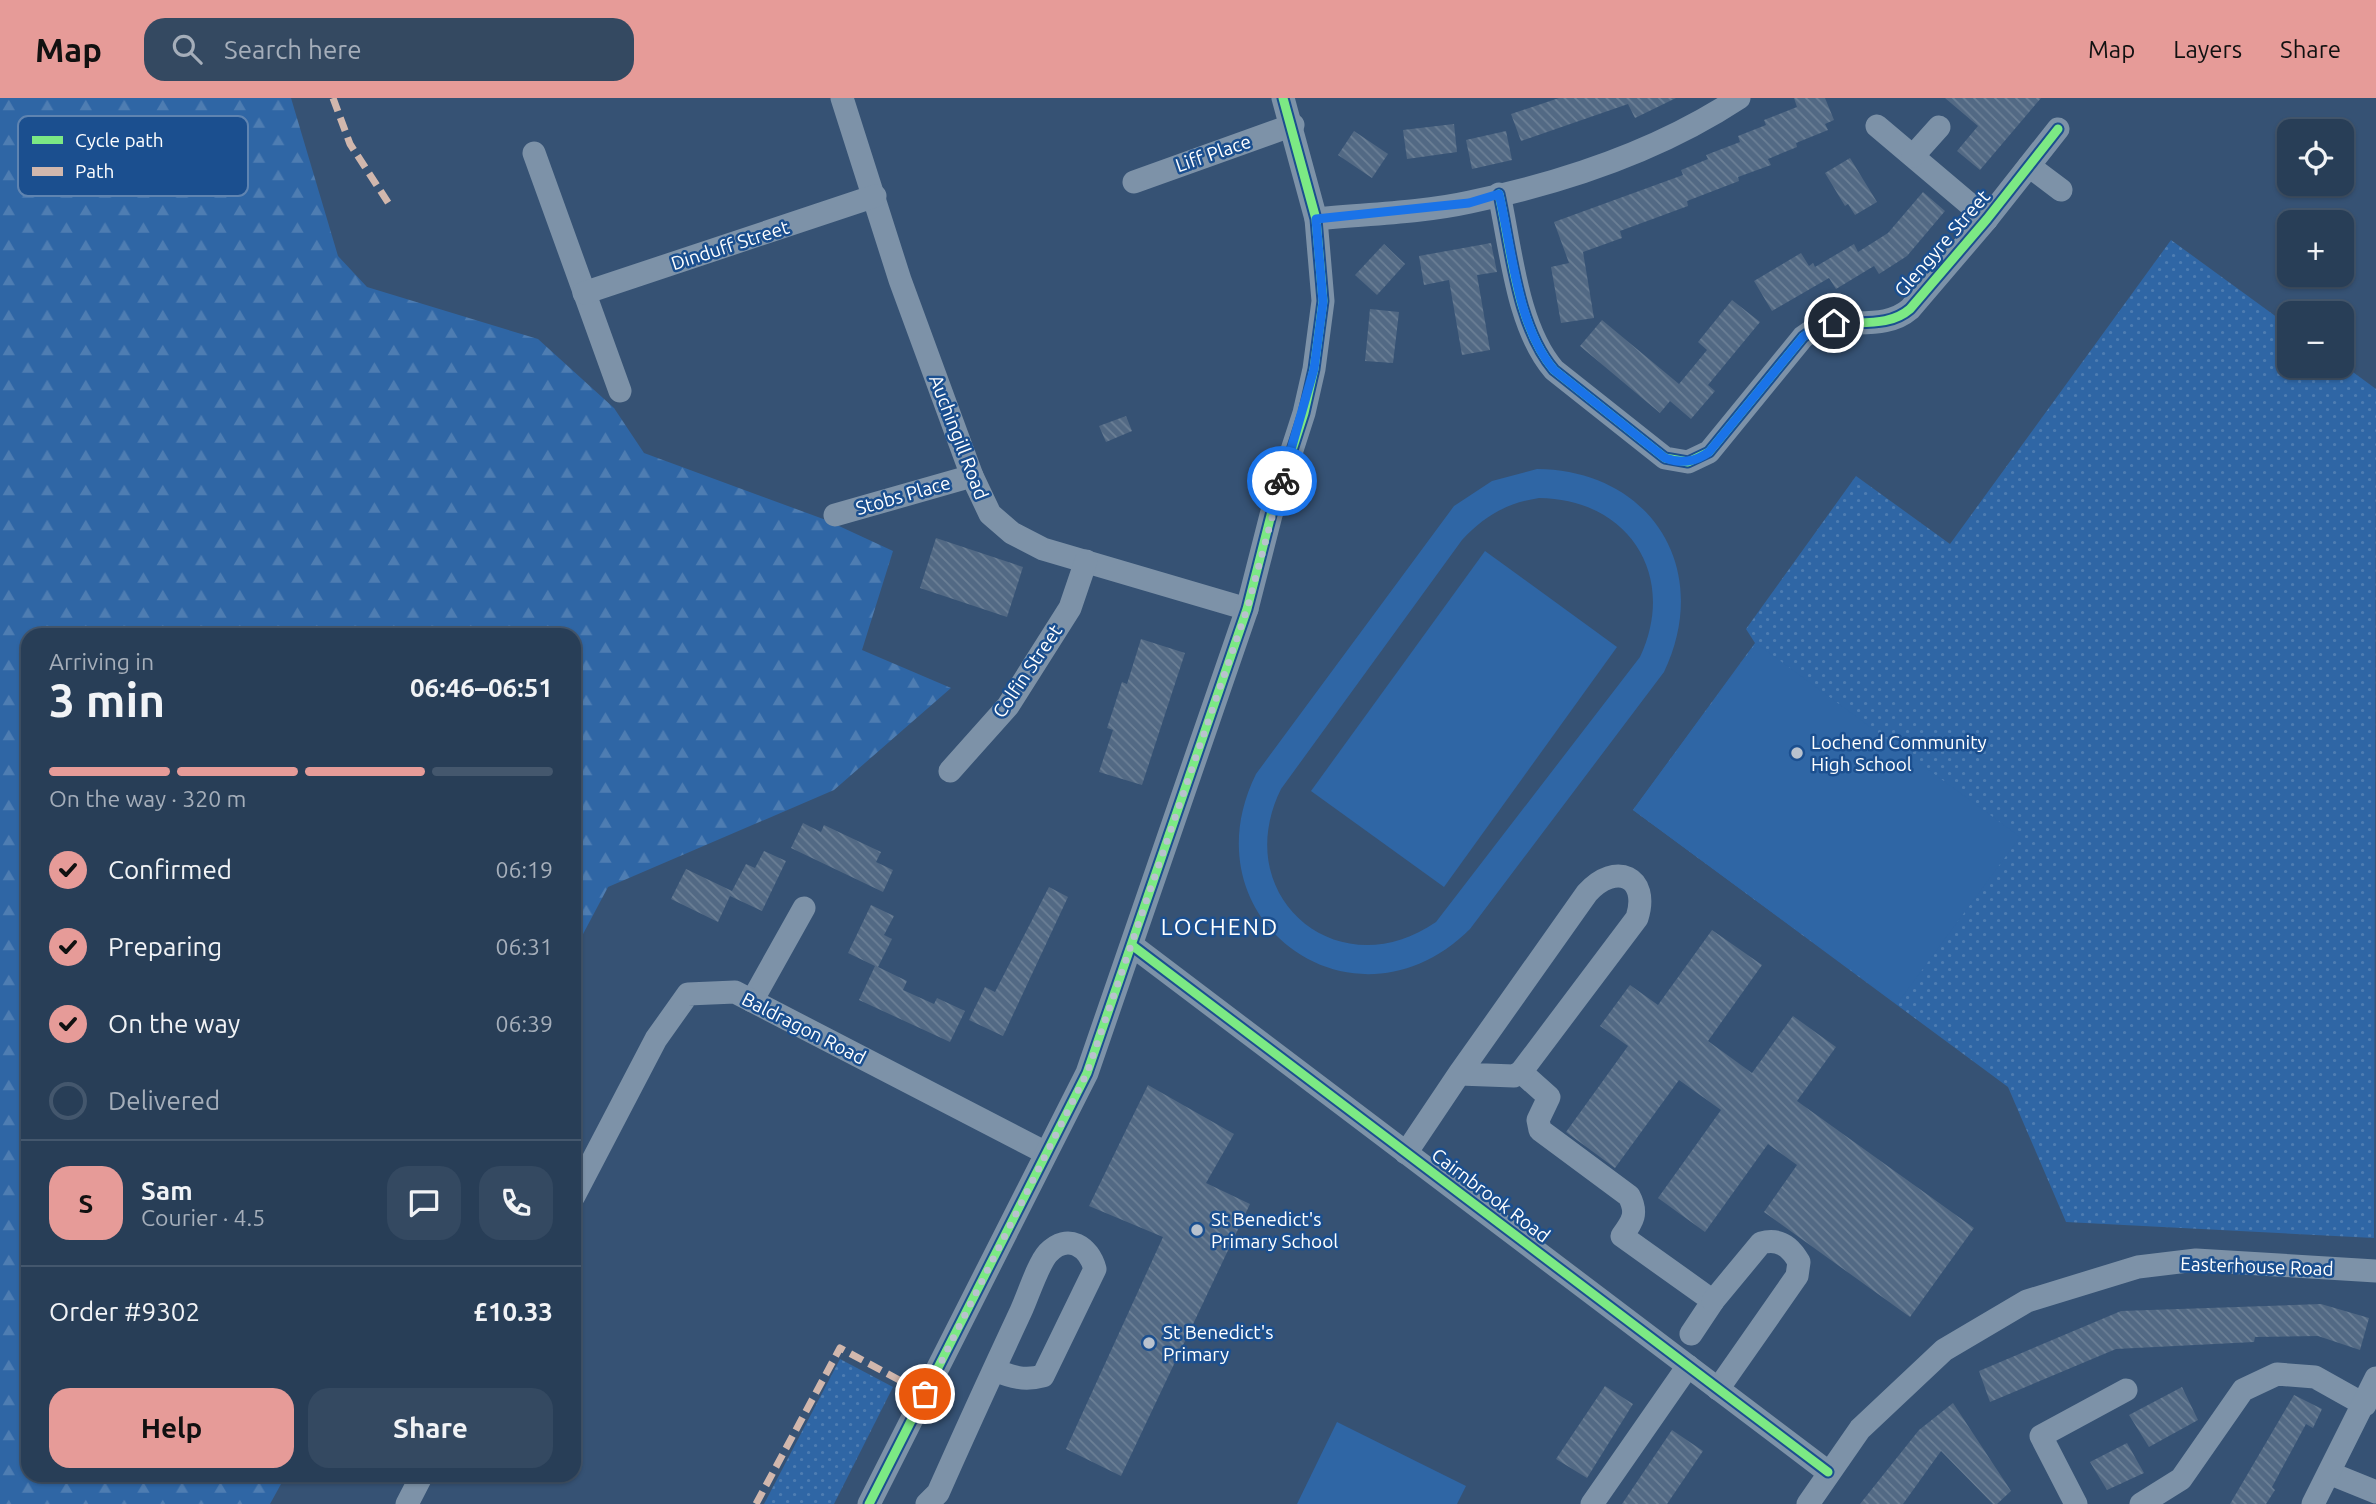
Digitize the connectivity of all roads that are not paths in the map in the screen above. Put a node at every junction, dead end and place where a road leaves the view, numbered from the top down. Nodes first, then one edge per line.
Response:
1 (842, 98) edge
2 (1283, 98) edge
3 (1739, 98) edge
4 (1293, 125) junction
5 (1877, 126) dead end
6 (1939, 127) dead end
7 (2058, 129) dead end
8 (534, 153) dead end
9 (1913, 156) junction
10 (2029, 166) junction
11 (1134, 182) dead end
12 (2061, 190) dead end
13 (1499, 194) junction
14 (875, 196) junction
15 (1316, 219) junction
16 (1987, 219) junction
17 (584, 293) junction
18 (620, 391) dead end
19 (975, 484) junction
20 (835, 515) dead end
21 (1086, 561) junction
22 (1247, 609) junction
23 (950, 771) dead end
24 (804, 908) dead end
25 (1133, 946) junction
26 (752, 1001) junction
27 (1521, 1072) junction
28 (1460, 1074) junction
29 (1046, 1153) junction
30 (1406, 1153) junction
31 (581, 1183) edge
32 (2376, 1271) edge
33 (1713, 1301) junction
34 (1691, 1334) dead end
35 (1688, 1366) junction
36 (994, 1370) junction
37 (2376, 1378) edge
38 (1718, 1389) junction
39 (2126, 1390) dead end
40 (2365, 1405) junction
41 (1828, 1472) junction
42 (2329, 1473) junction
43 (418, 1482) edge
44 (2376, 1492) edge
45 (876, 1502) edge
46 (407, 1504) edge
47 (927, 1504) edge
48 (1592, 1504) edge
49 (1808, 1504) edge
50 (2076, 1504) edge
51 (2141, 1504) edge
52 (2313, 1504) edge

1 - 14 street, Auchingill Road
2 - 4 street
3 - 13 street
4 - 11 street, Liff Place
4 - 15 street
5 - 9 street
6 - 9 street
7 - 10 street, Glengyre Street
8 - 17 street
9 - 16 street
10 - 12 street
10 - 16 street, Glengyre Street
13 - 15 street
13 - 16 street, Glengyre Street
14 - 17 street, Dinduff Street
14 - 19 street, Auchingill Road
15 - 22 street
17 - 18 street
19 - 20 street, Stobs Place
19 - 21 street, Auchingill Road
21 - 22 street, Auchingill Road
21 - 23 street, Colfin Street
22 - 25 street
24 - 26 street
25 - 29 street
25 - 30 street, Cairnbrook Road
26 - 29 street, Baldragon Road
26 - 31 street, Baldragon Road
27 - 28 street
27 - 28 street
27 - 33 street
28 - 30 street
29 - 45 street
30 - 35 street, Cairnbrook Road
32 - 41 street, Easterhouse Road
33 - 34 street
33 - 38 street
35 - 38 street, Cairnbrook Road
35 - 48 street
36 - 36 street
36 - 47 street
37 - 40 street
38 - 41 street, Cairnbrook Road
39 - 50 street
40 - 42 street
40 - 51 street
41 - 49 street, Easterhouse Road
42 - 44 street
42 - 52 street
43 - 46 street

